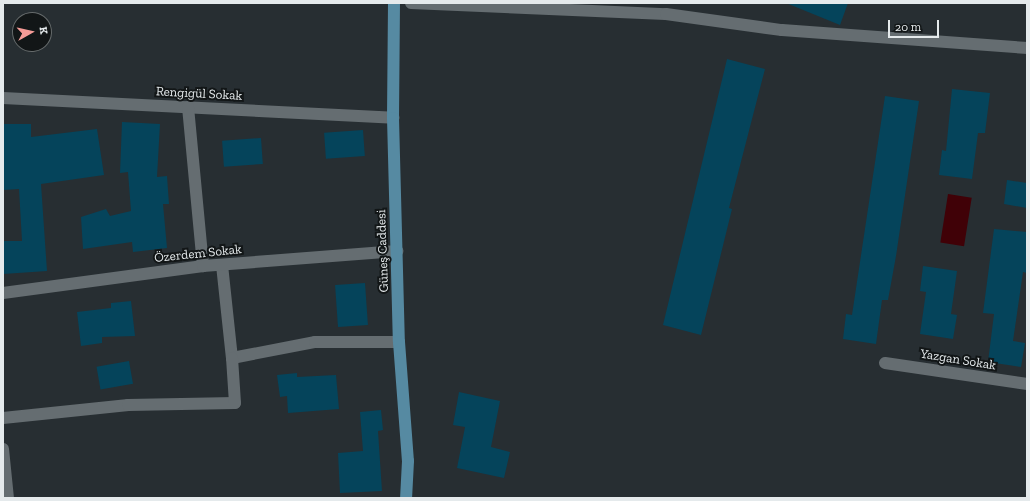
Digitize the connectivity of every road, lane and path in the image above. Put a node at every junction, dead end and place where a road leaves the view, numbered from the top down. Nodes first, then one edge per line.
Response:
1 (394, 3) edge
2 (411, 3) edge
3 (1027, 48) edge
4 (3, 98) edge
5 (188, 107) junction
6 (393, 118) junction
7 (397, 251) junction
8 (222, 265) junction
9 (203, 266) junction
10 (3, 293) edge
11 (399, 342) junction
12 (232, 358) junction
13 (885, 363) dead end
14 (1027, 384) edge
15 (3, 418) edge
16 (3, 449) edge
17 (8, 498) edge
18 (406, 498) edge

1 - 6 main road, Güneş Caddesi
2 - 3 street
4 - 5 street, Rengigül Sokak
5 - 6 street, Rengigül Sokak
5 - 9 street
6 - 7 main road, Güneş Caddesi
7 - 8 street, Özerdem Sokak
7 - 11 main road, Güneş Caddesi
8 - 9 street, Özerdem Sokak
8 - 12 street
9 - 10 street, Özerdem Sokak
11 - 12 street
11 - 18 main road, Güneş Caddesi
12 - 15 street
13 - 14 street, Yazgan Sokak
16 - 17 street

